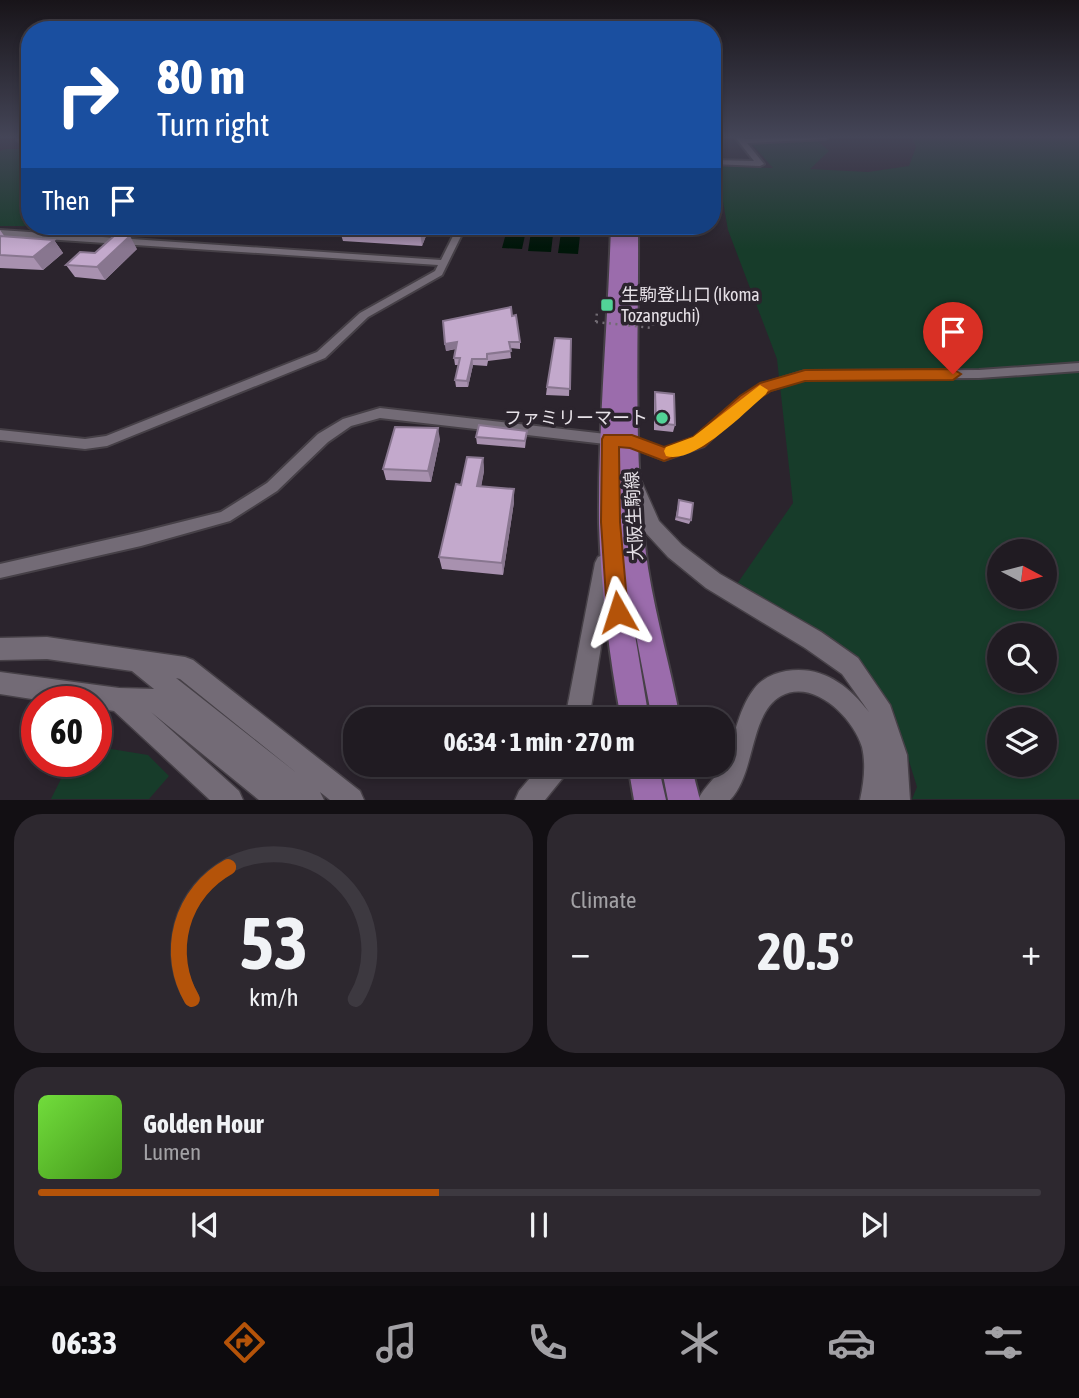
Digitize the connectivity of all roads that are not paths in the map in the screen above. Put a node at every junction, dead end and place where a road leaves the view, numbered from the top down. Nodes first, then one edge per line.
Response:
1 (0, 233) edge
2 (21, 234) edge
3 (30, 235) edge
4 (458, 235) edge
5 (618, 235) edge
6 (631, 235) edge
7 (445, 263) junction
8 (1079, 368) edge
9 (0, 435) edge
10 (621, 441) junction
11 (631, 476) junction
12 (611, 522) junction
13 (0, 571) edge
14 (0, 649) edge
15 (138, 663) junction
16 (0, 683) edge
17 (119, 700) junction
18 (579, 707) edge
19 (633, 707) edge
20 (664, 707) edge
21 (547, 777) edge
22 (645, 777) edge
23 (679, 777) edge
24 (230, 800) edge
25 (280, 800) edge
26 (311, 800) edge
27 (351, 800) edge
28 (528, 800) edge
29 (650, 800) edge
30 (684, 800) edge
31 (711, 800) edge
32 (873, 800) edge
33 (897, 800) edge

1 - 2 street
3 - 7 street
4 - 7 street
5 - 10 main road, 大阪生駒線
6 - 10 main road, 大阪生駒線
7 - 9 street
8 - 10 street
10 - 11 main road, 大阪生駒線
10 - 12 main road, 大阪生駒線
10 - 13 street
11 - 20 main road, 大阪生駒線
11 - 33 street
12 - 18 street
12 - 19 main road, 大阪生駒線
14 - 15 street
15 - 26 street
15 - 27 street
16 - 17 street
17 - 24 street
17 - 25 street
21 - 28 street
22 - 29 main road
23 - 30 main road
31 - 32 street

